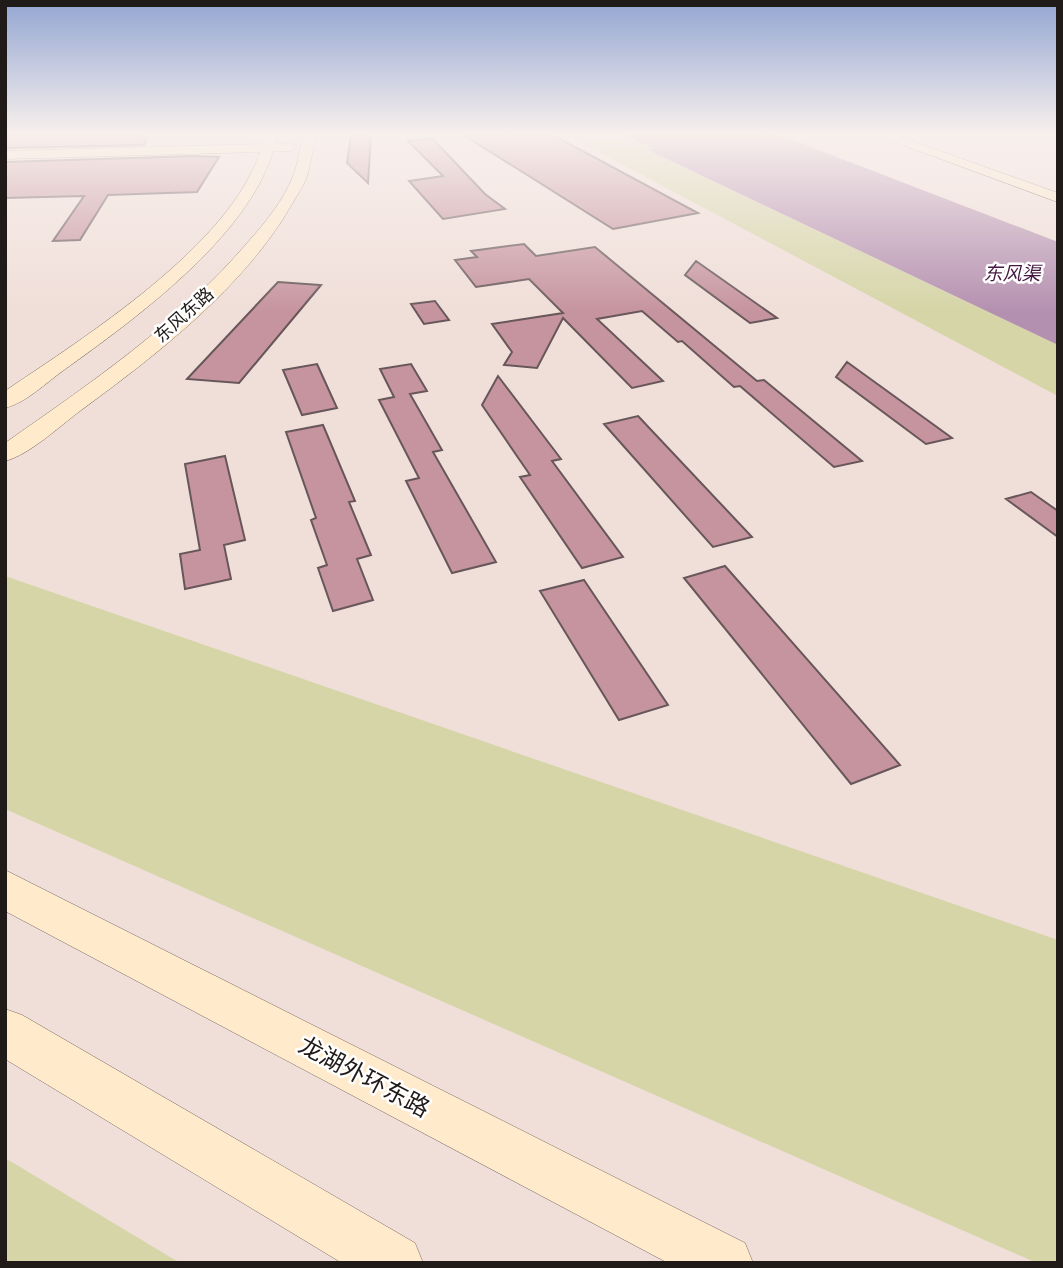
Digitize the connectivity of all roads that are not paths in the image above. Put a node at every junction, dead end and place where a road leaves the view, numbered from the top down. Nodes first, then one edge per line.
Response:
1 (247, 193) edge
2 (291, 193) edge
3 (5, 401) edge
4 (5, 454) edge
5 (5, 889) edge
6 (5, 1032) edge
7 (395, 1263) edge
8 (725, 1263) edge

1 - 3 main road, 东风东路
2 - 4 main road, 东风东路
5 - 8 main road, 龙湖外环东路
6 - 7 main road

